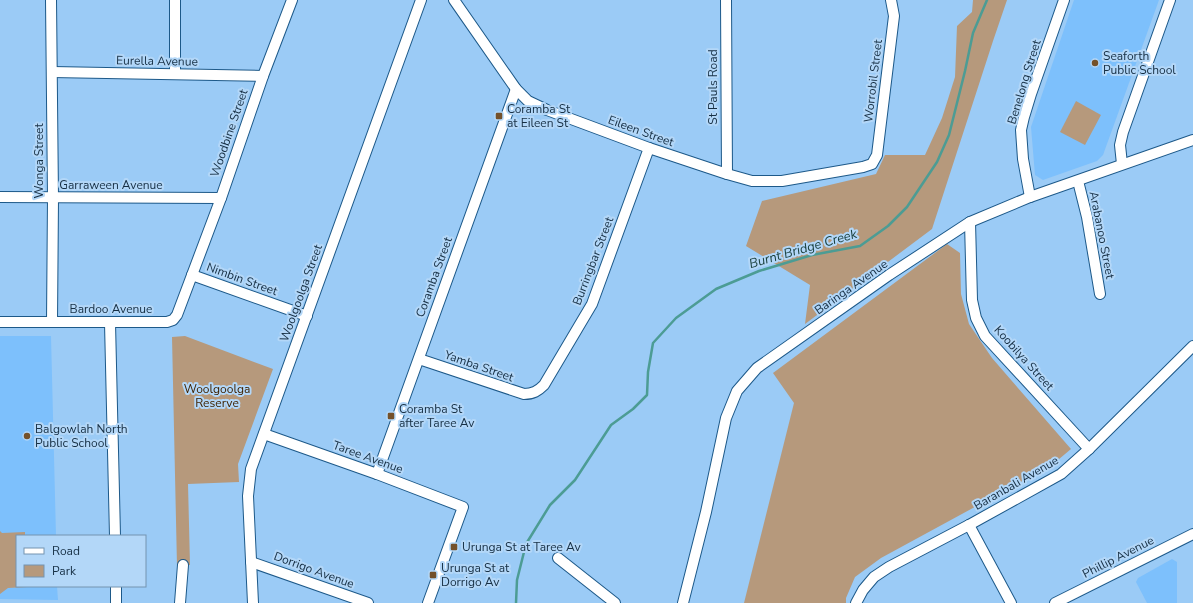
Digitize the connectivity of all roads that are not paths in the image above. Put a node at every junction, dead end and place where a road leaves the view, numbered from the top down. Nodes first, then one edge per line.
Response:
1 (51, 0) edge
2 (175, 0) edge
3 (292, 0) edge
4 (421, 0) edge
5 (454, 0) edge
6 (726, 0) edge
7 (891, 0) edge
8 (1064, 0) edge
9 (1170, 0) edge
10 (52, 72) junction
11 (175, 74) junction
12 (263, 76) junction
13 (516, 89) junction
14 (1193, 140) edge
15 (649, 148) junction
16 (872, 164) joint
17 (1122, 164) junction
18 (727, 174) junction
19 (1078, 181) junction
20 (1030, 196) junction
21 (0, 197) edge
22 (53, 198) junction
23 (221, 198) junction
24 (970, 222) junction
25 (192, 275) junction
26 (1100, 294) dead end
27 (307, 316) junction
28 (0, 322) edge
29 (52, 322) junction
30 (110, 323) junction
31 (1193, 346) edge
32 (418, 358) junction
33 (532, 394) joint
34 (264, 434) junction
35 (1089, 449) junction
36 (376, 474) junction
37 (969, 525) junction
38 (1193, 534) edge
39 (114, 535) edge
40 (558, 558) dead end
41 (251, 562) junction
42 (183, 565) dead end
43 (116, 587) edge
44 (116, 603) edge
45 (180, 603) edge
46 (253, 603) edge
47 (368, 603) edge
48 (428, 603) edge
49 (615, 603) edge
50 (683, 603) edge
51 (856, 603) edge
52 (1011, 603) edge
53 (1055, 603) edge

1 - 10 street, Wonga Street
2 - 11 street
3 - 12 street, Woodbine Street
4 - 27 street, Woolgoolga Street
5 - 13 street, Eileen Street
6 - 18 street, St Pauls Road
7 - 16 street, Worrobil Street
8 - 20 street, Benelong Street
9 - 17 street
10 - 11 street, Eurella Avenue
10 - 22 street, Wonga Street
11 - 12 street, Eurella Avenue
12 - 23 street, Woodbine Street
13 - 15 street, Eileen Street
13 - 32 street, Coramba Street
14 - 17 street, Baringa Avenue
15 - 18 street, Eileen Street
15 - 33 street, Burringbar Street
16 - 18 street, Eileen Street
17 - 19 street, Baringa Avenue
19 - 20 street, Baringa Avenue
19 - 26 street, Arabanoo Street
20 - 24 street, Baringa Avenue
21 - 22 street, Garraween Avenue
22 - 23 street, Garraween Avenue
22 - 29 street, Wonga Street
23 - 25 street, Woodbine Street
24 - 35 street, Koobilya Street
24 - 50 street, Baringa Avenue
25 - 27 street, Nimbin Street
25 - 30 street, Bardoo Avenue
27 - 34 street, Woolgoolga Street
28 - 29 street, Bardoo Avenue
29 - 30 street, Bardoo Avenue
30 - 39 street
31 - 35 street, Baranbali Avenue
32 - 33 street, Yamba Street
32 - 36 street, Coramba Street
34 - 36 street, Taree Avenue
34 - 41 street, Woolgoolga Street
35 - 37 street, Baranbali Avenue
36 - 48 street, Taree Avenue
37 - 51 street, Baranbali Avenue
37 - 52 street
38 - 53 street, Phillip Avenue
40 - 49 street
41 - 46 street, Woolgoolga Street
41 - 47 street, Dorrigo Avenue
42 - 45 street
43 - 44 street

